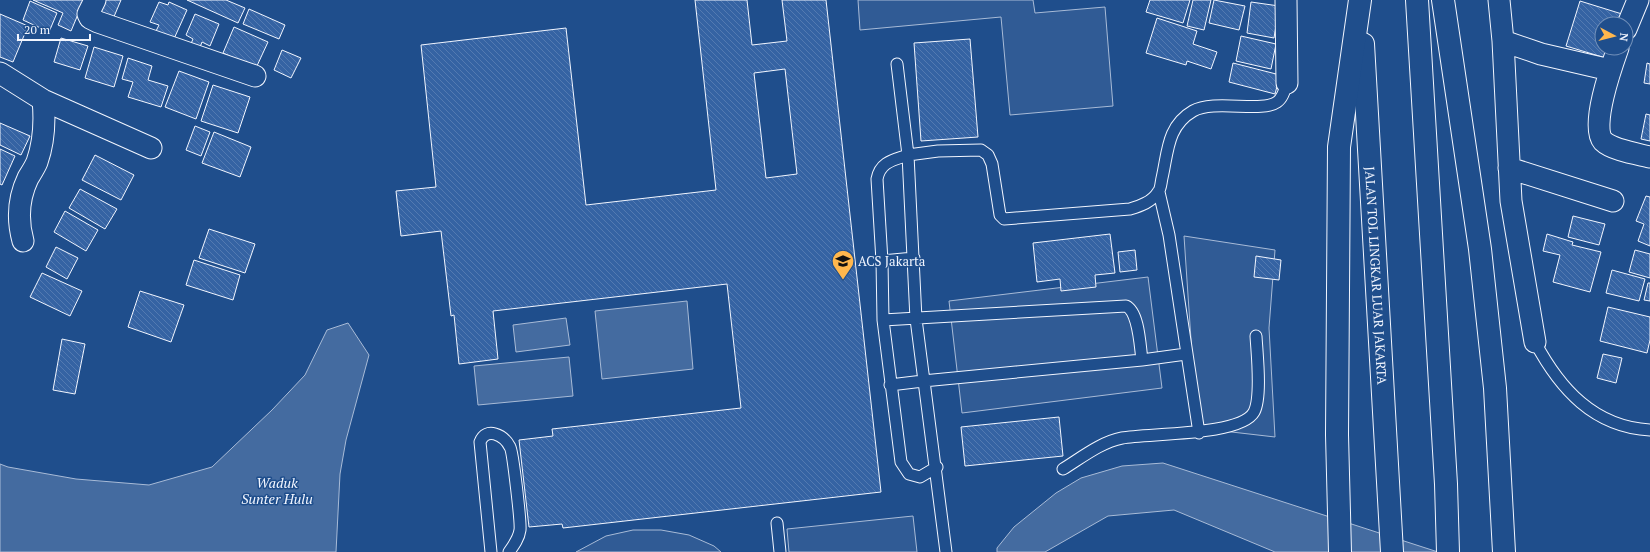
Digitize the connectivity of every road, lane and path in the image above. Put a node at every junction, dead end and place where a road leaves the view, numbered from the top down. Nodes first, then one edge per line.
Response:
1 (95, 0) edge
2 (1286, 0) edge
3 (1360, 0) edge
4 (1417, 0) edge
5 (1443, 0) edge
6 (1499, 0) edge
7 (1638, 0) edge
8 (1631, 16) edge
9 (1503, 41) junction
10 (1615, 56) edge
11 (897, 64) dead end
12 (1610, 70) junction
13 (0, 73) edge
14 (255, 76) dead end
15 (1287, 83) joint
16 (43, 100) junction
17 (151, 148) dead end
18 (908, 155) junction
19 (1650, 157) edge
20 (1509, 168) junction
21 (1159, 192) junction
22 (1614, 201) dead end
23 (22, 241) dead end
24 (914, 258) junction
25 (882, 261) junction
26 (916, 319) junction
27 (883, 320) junction
28 (1256, 336) dead end
29 (1535, 342) joint
30 (1186, 354) junction
31 (1142, 360) junction
32 (923, 381) junction
33 (890, 386) junction
34 (1650, 430) edge
35 (1199, 432) junction
36 (937, 467) junction
37 (1063, 468) dead end
38 (777, 523) dead end
39 (491, 552) edge
40 (509, 552) edge
41 (780, 552) edge
42 (946, 552) edge
43 (1340, 552) edge
44 (1392, 552) edge
45 (1448, 552) edge
46 (1504, 552) edge

1 - 14 street
2 - 15 street
3 - 43 highway
3 - 44 highway, JALAN TOL LINGKAR LUAR JAKARTA
4 - 45 highway
5 - 46 highway
6 - 9 street
7 - 8 street
9 - 12 street
9 - 20 street
10 - 12 street
11 - 18 lane
12 - 19 street
13 - 16 street
15 - 21 lane
16 - 17 street
16 - 23 street
18 - 21 lane
18 - 24 lane
18 - 25 lane
20 - 22 street
20 - 29 street
21 - 30 lane
24 - 25 lane
24 - 26 lane
25 - 27 lane
26 - 27 lane
26 - 31 lane
26 - 32 lane
27 - 33 lane
28 - 35 lane
29 - 34 lane
30 - 31 lane
30 - 35 lane
31 - 32 lane
32 - 33 lane
32 - 36 lane
33 - 36 lane
35 - 37 lane
36 - 42 lane
38 - 41 lane
39 - 40 lane

